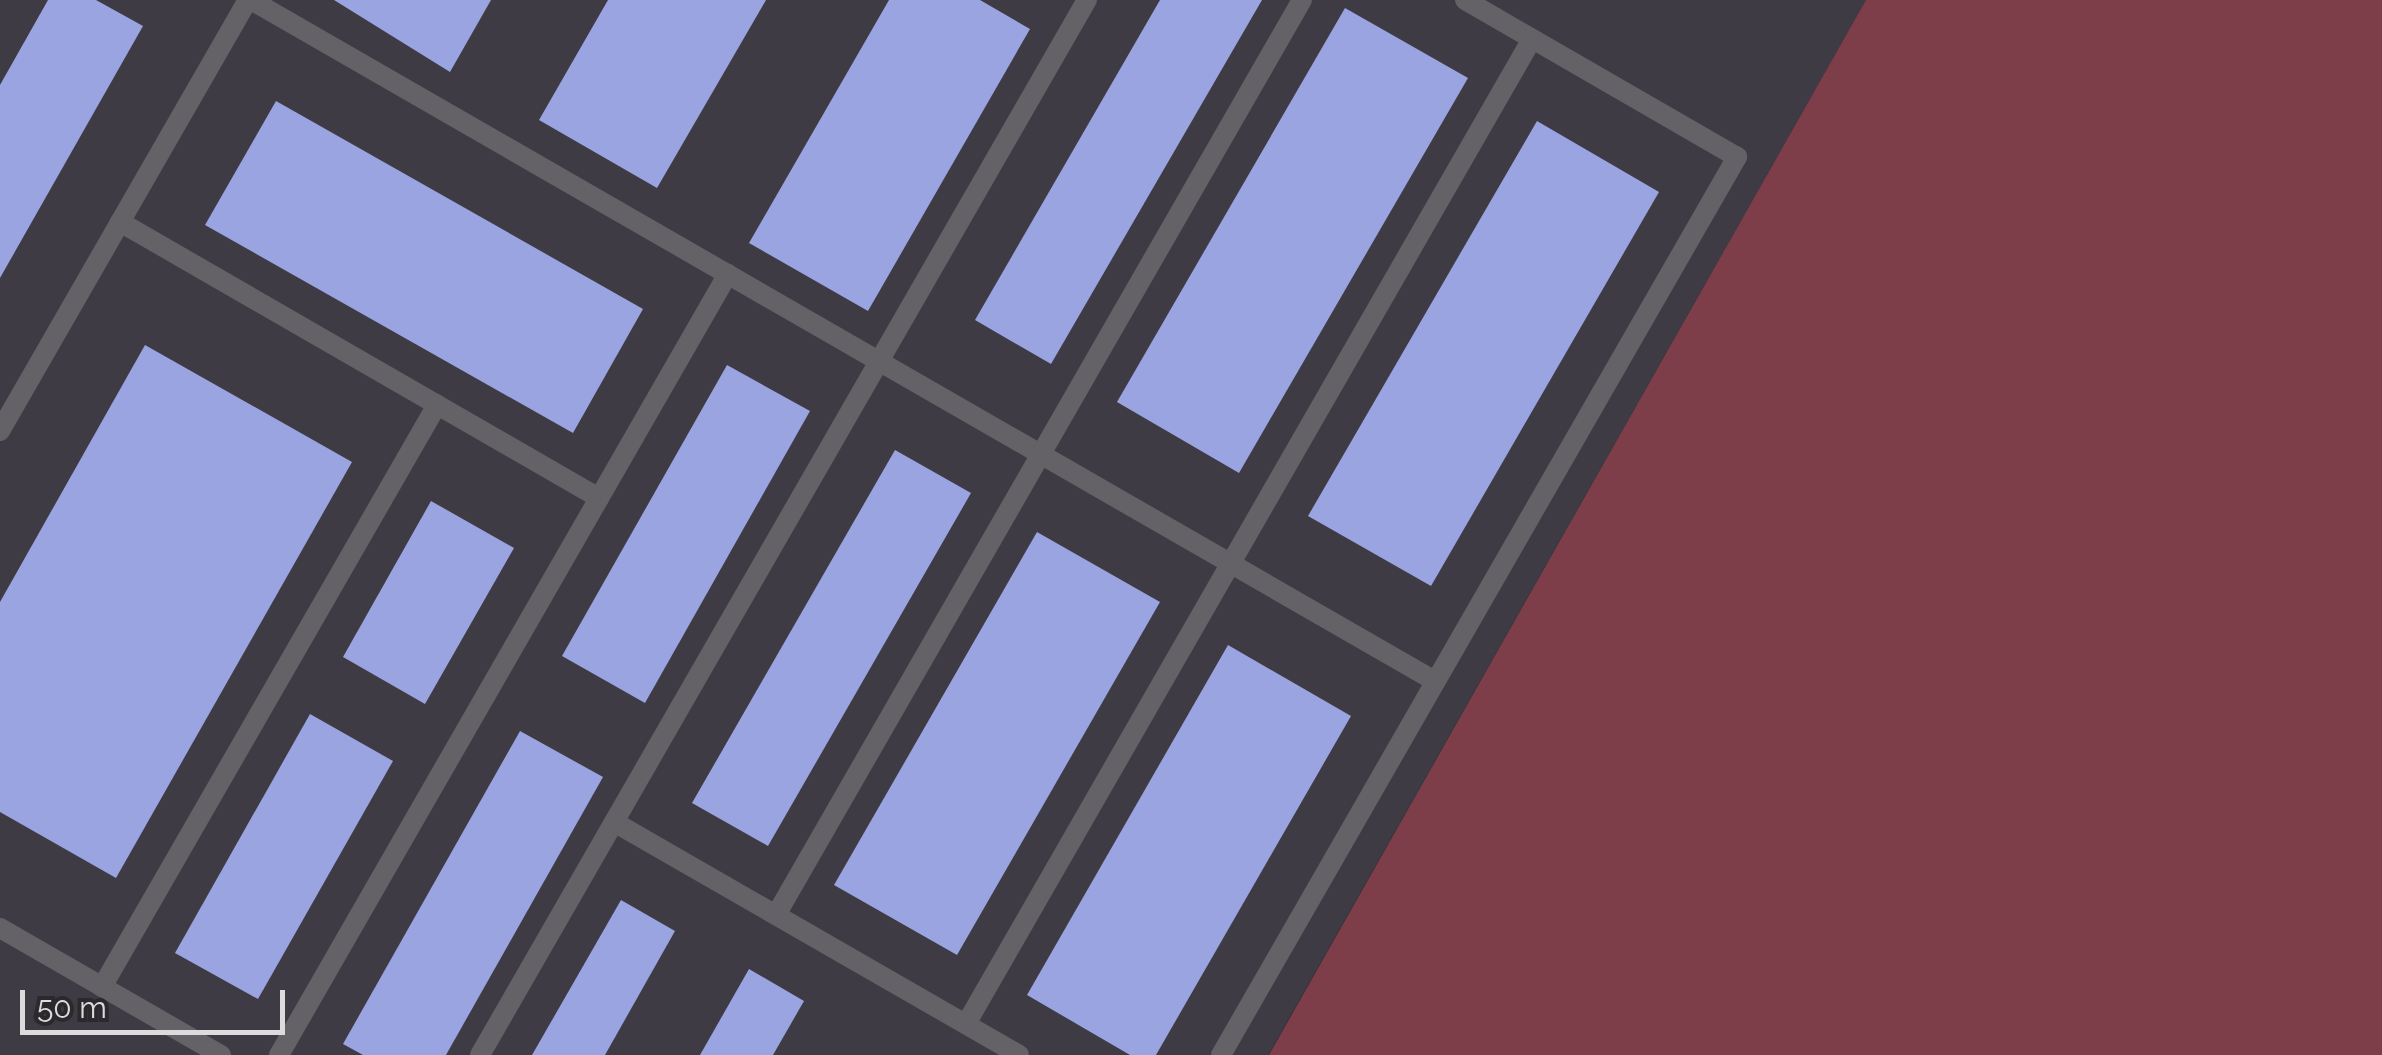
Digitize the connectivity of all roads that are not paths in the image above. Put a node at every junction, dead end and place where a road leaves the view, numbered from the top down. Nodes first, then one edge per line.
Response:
1 (249, 0) edge
2 (1086, 0) edge
3 (1302, 0) edge
4 (1465, 0) edge
5 (1532, 38) junction
6 (120, 222) junction
7 (728, 274) junction
8 (879, 361) junction
9 (9, 393) edge
10 (437, 405) junction
11 (0, 431) edge
12 (1041, 454) junction
13 (599, 498) junction
14 (1231, 563) junction
15 (1436, 681) junction
16 (614, 822) junction
17 (776, 915) junction
18 (0, 928) edge
19 (102, 987) junction
20 (966, 1024) junction
21 (221, 1055) edge
22 (279, 1055) edge
23 (480, 1055) edge
24 (1019, 1055) edge
25 (1221, 1055) edge

1 - 6 lane
1 - 7 lane
2 - 8 lane
3 - 12 lane
4 - 5 lane
5 - 14 lane
5 - 15 lane
6 - 9 lane
6 - 10 lane
7 - 8 lane
7 - 13 lane
8 - 12 lane
8 - 16 lane
9 - 11 lane
10 - 13 lane
10 - 19 lane
12 - 14 lane
12 - 17 lane
13 - 22 lane
14 - 15 lane
14 - 20 lane
15 - 25 lane
16 - 17 lane
16 - 23 lane
17 - 20 lane
18 - 19 lane
19 - 21 lane
20 - 24 lane

